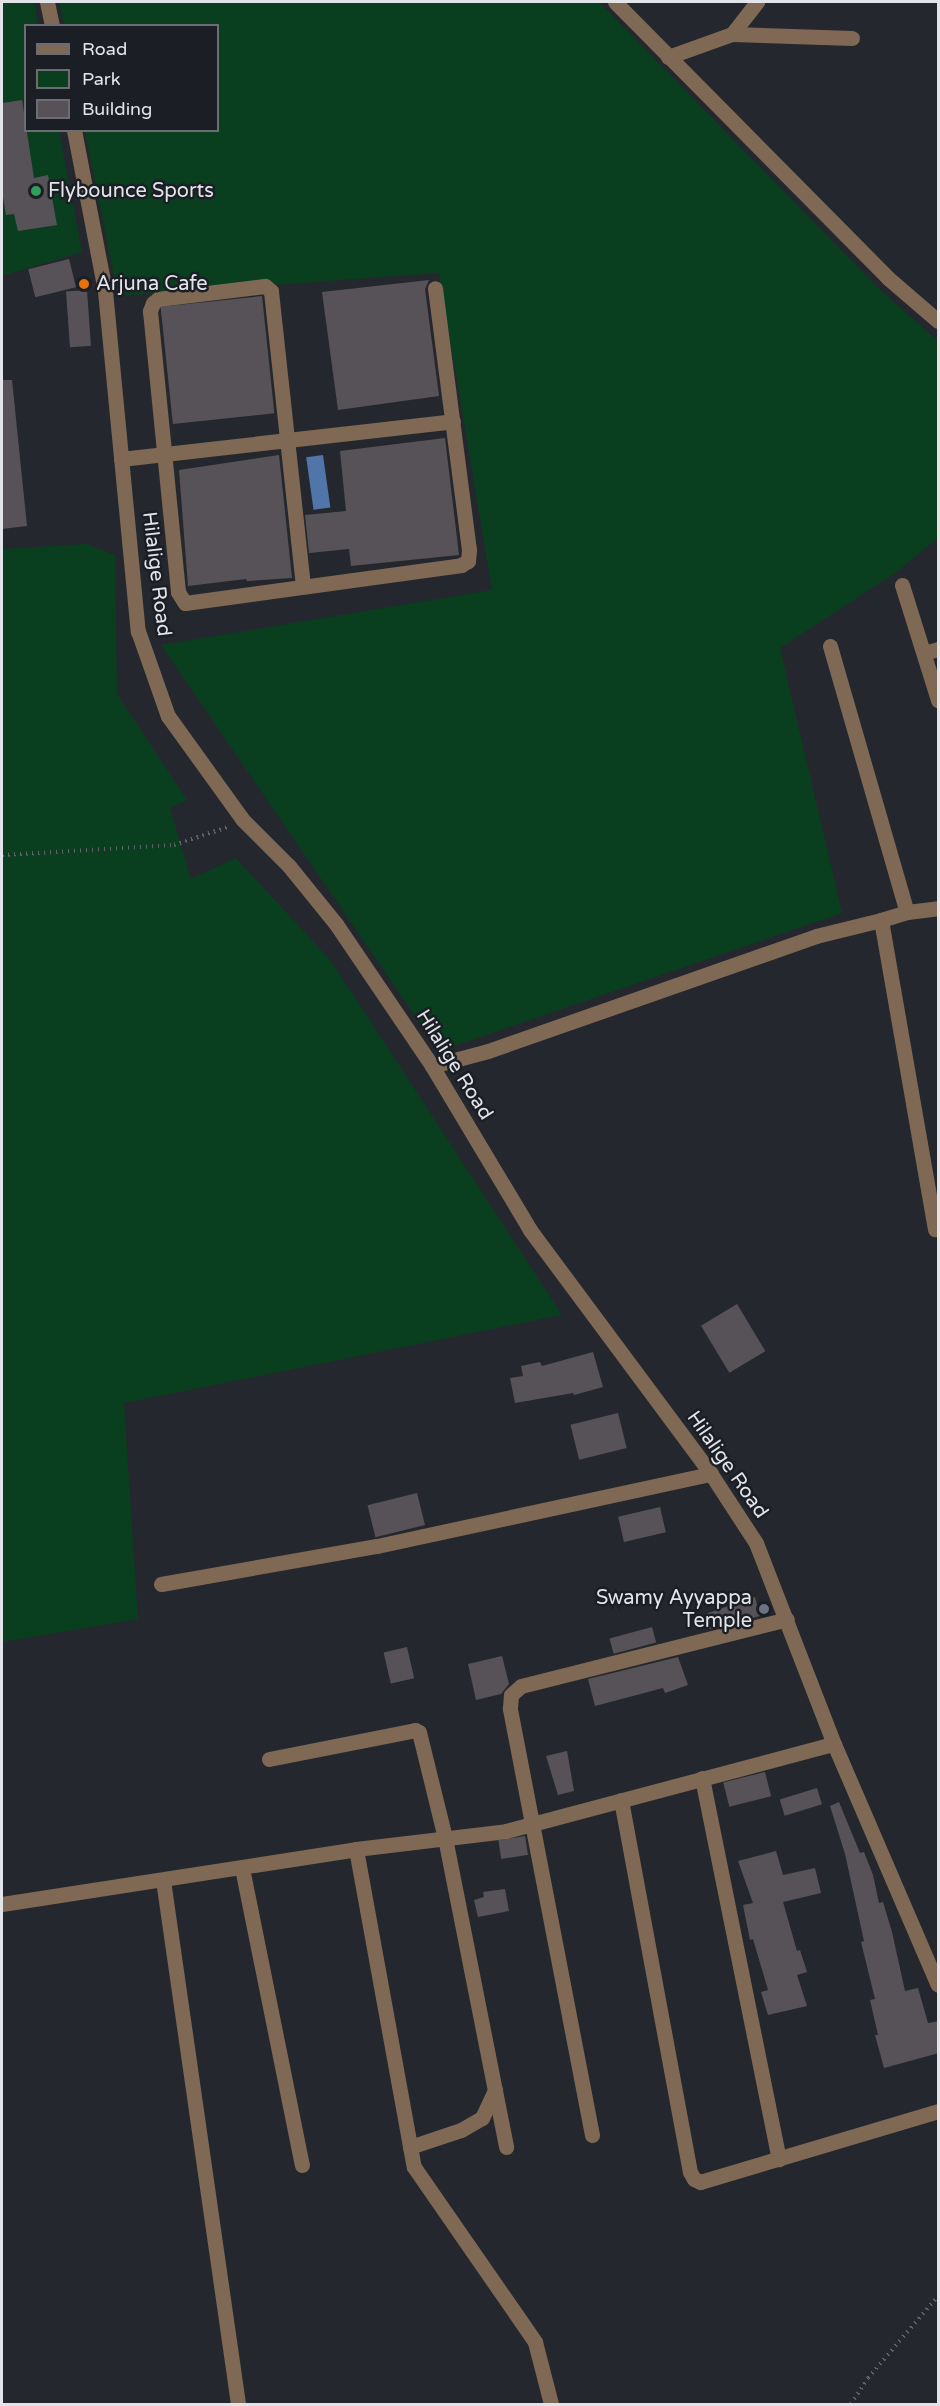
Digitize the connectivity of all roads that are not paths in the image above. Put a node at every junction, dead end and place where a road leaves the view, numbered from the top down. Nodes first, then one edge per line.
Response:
1 (47, 2) edge
2 (615, 2) edge
3 (757, 2) edge
4 (52, 24) edge
5 (732, 34) junction
6 (852, 38) dead end
7 (668, 57) junction
8 (74, 132) edge
9 (435, 288) dead end
10 (939, 321) edge
11 (453, 421) junction
12 (288, 440) junction
13 (164, 454) junction
14 (121, 459) junction
15 (902, 585) dead end
16 (303, 586) junction
17 (830, 646) dead end
18 (931, 651) edge
19 (939, 700) edge
20 (939, 908) edge
21 (907, 912) junction
22 (881, 920) junction
23 (432, 1066) junction
24 (935, 1229) dead end
25 (711, 1474) junction
26 (161, 1584) dead end
27 (786, 1619) junction
28 (834, 1744) junction
29 (268, 1759) dead end
30 (702, 1778) junction
31 (621, 1800) junction
32 (534, 1824) junction
33 (445, 1838) junction
34 (356, 1849) junction
35 (242, 1868) junction
36 (163, 1880) junction
37 (2, 1904) edge
38 (939, 1985) edge
39 (495, 2090) junction
40 (939, 2111) edge
41 (592, 2135) dead end
42 (410, 2147) junction
43 (506, 2147) dead end
44 (779, 2159) junction
45 (302, 2165) dead end
46 (238, 2404) edge
47 (551, 2404) edge

1 - 4 street
2 - 7 street
3 - 5 street
5 - 6 street
5 - 7 street
7 - 10 street
8 - 14 street, Hilalige Road
9 - 11 street
11 - 12 street
11 - 16 street
12 - 13 street
12 - 13 street
12 - 16 street
13 - 14 street
13 - 16 street
14 - 23 street, Hilalige Road
15 - 18 street
17 - 21 street
18 - 19 street
20 - 21 street
21 - 22 street
22 - 23 street
22 - 24 street
23 - 25 street, Hilalige Road
25 - 26 street
25 - 27 street, Hilalige Road
27 - 28 street, Hilalige Road
27 - 32 street
28 - 30 street
28 - 38 street, Hilalige Road
29 - 33 street
30 - 31 street
30 - 44 street
31 - 32 street
31 - 44 street
32 - 33 street
32 - 41 street
33 - 34 street
33 - 39 street
34 - 35 street
34 - 42 street
35 - 36 street
35 - 45 street
36 - 37 street
36 - 46 street
39 - 42 street
39 - 43 street
40 - 44 street
42 - 47 street

